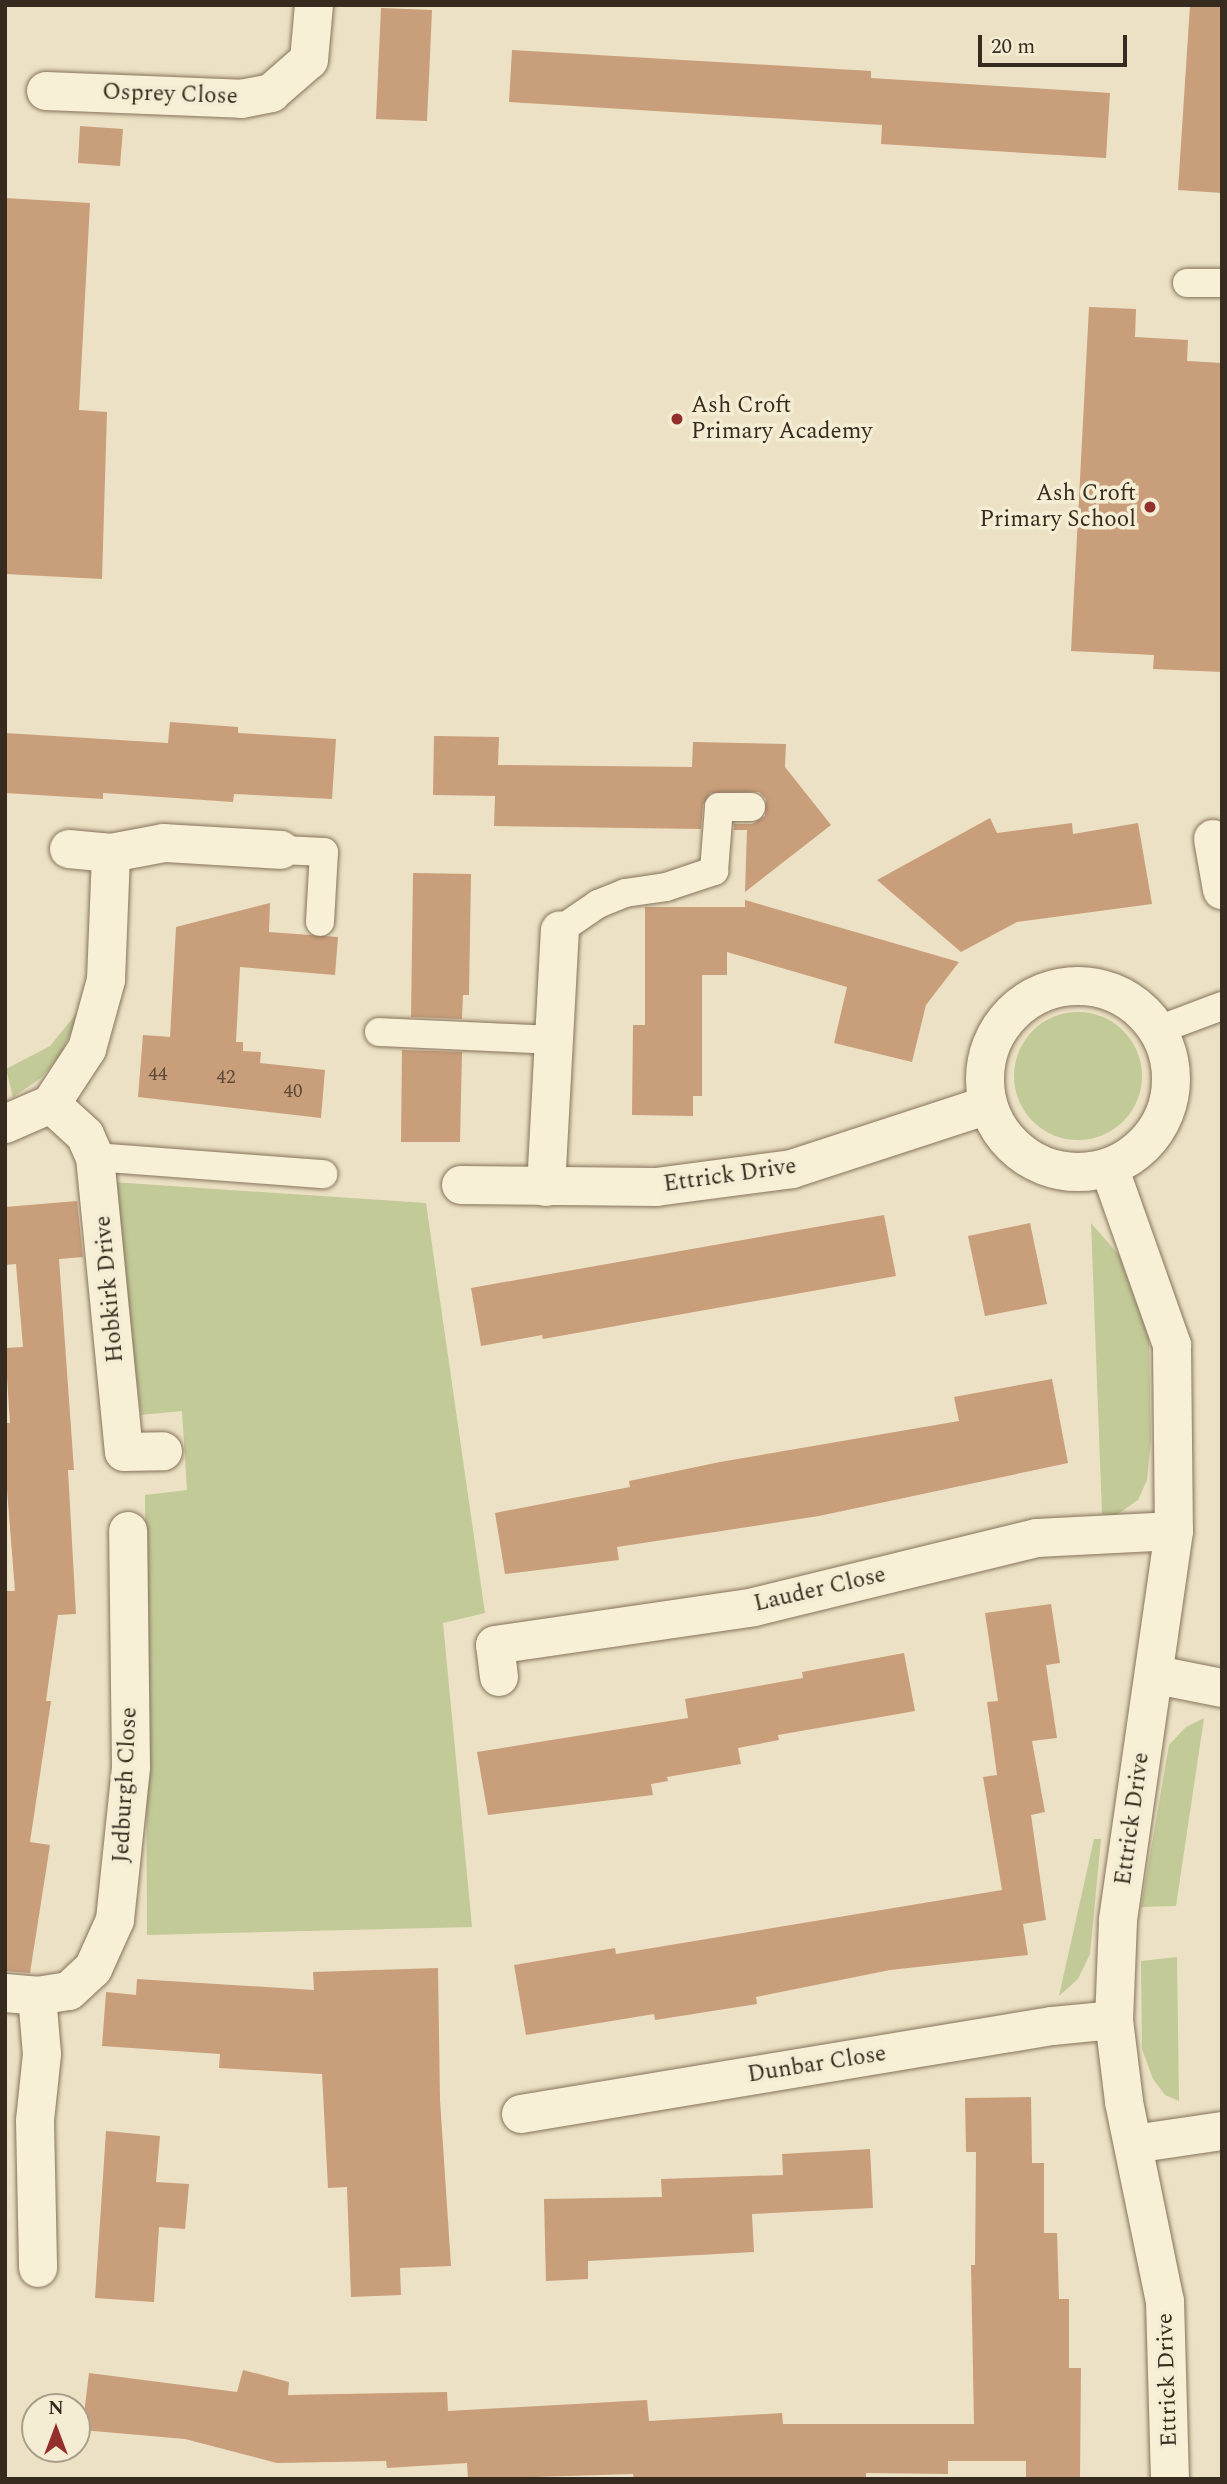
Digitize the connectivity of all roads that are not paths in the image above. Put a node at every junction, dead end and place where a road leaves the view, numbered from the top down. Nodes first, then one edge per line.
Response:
1 (314, 5) edge
2 (46, 91) dead end
3 (1222, 283) edge
4 (1187, 284) dead end
5 (751, 807) dead end
6 (1213, 839) dead end
7 (69, 849) dead end
8 (281, 850) joint
9 (111, 853) junction
10 (1222, 890) edge
11 (320, 922) dead end
12 (561, 930) joint
13 (1222, 1006) edge
14 (1158, 1030) junction
15 (379, 1032) dead end
16 (552, 1040) junction
17 (51, 1104) junction
18 (988, 1105) junction
19 (5, 1124) edge
20 (95, 1157) junction
21 (1109, 1167) junction
22 (323, 1174) dead end
23 (461, 1185) dead end
24 (546, 1187) junction
25 (163, 1451) dead end
26 (128, 1531) dead end
27 (1174, 1531) junction
28 (1157, 1675) junction
29 (499, 1677) dead end
30 (1222, 1688) edge
31 (21, 1994) edge
32 (1114, 2020) junction
33 (521, 2114) dead end
34 (1222, 2131) edge
35 (1134, 2144) junction
36 (38, 2269) dead end
37 (1170, 2479) edge

1 - 2 street, Osprey Close
3 - 4 lane
5 - 12 lane
6 - 10 street
7 - 9 street
8 - 9 street
8 - 11 lane
9 - 17 street
12 - 16 street
13 - 14 lane
14 - 18 street
14 - 21 street
15 - 16 lane
16 - 24 street
17 - 19 street
17 - 20 street, Hobkirk Drive
18 - 21 street
18 - 24 street, Ettrick Drive
20 - 22 lane
20 - 25 street, Hobkirk Drive
21 - 27 street, Ettrick Drive
23 - 24 street, Ettrick Drive
26 - 31 street, Jedburgh Close
27 - 28 street, Ettrick Drive
27 - 29 street, Lauder Close
28 - 30 street
28 - 32 street, Ettrick Drive
31 - 36 street, Jedburgh Close
32 - 33 street, Dunbar Close
32 - 35 street, Ettrick Drive
34 - 35 street
35 - 37 street, Ettrick Drive

